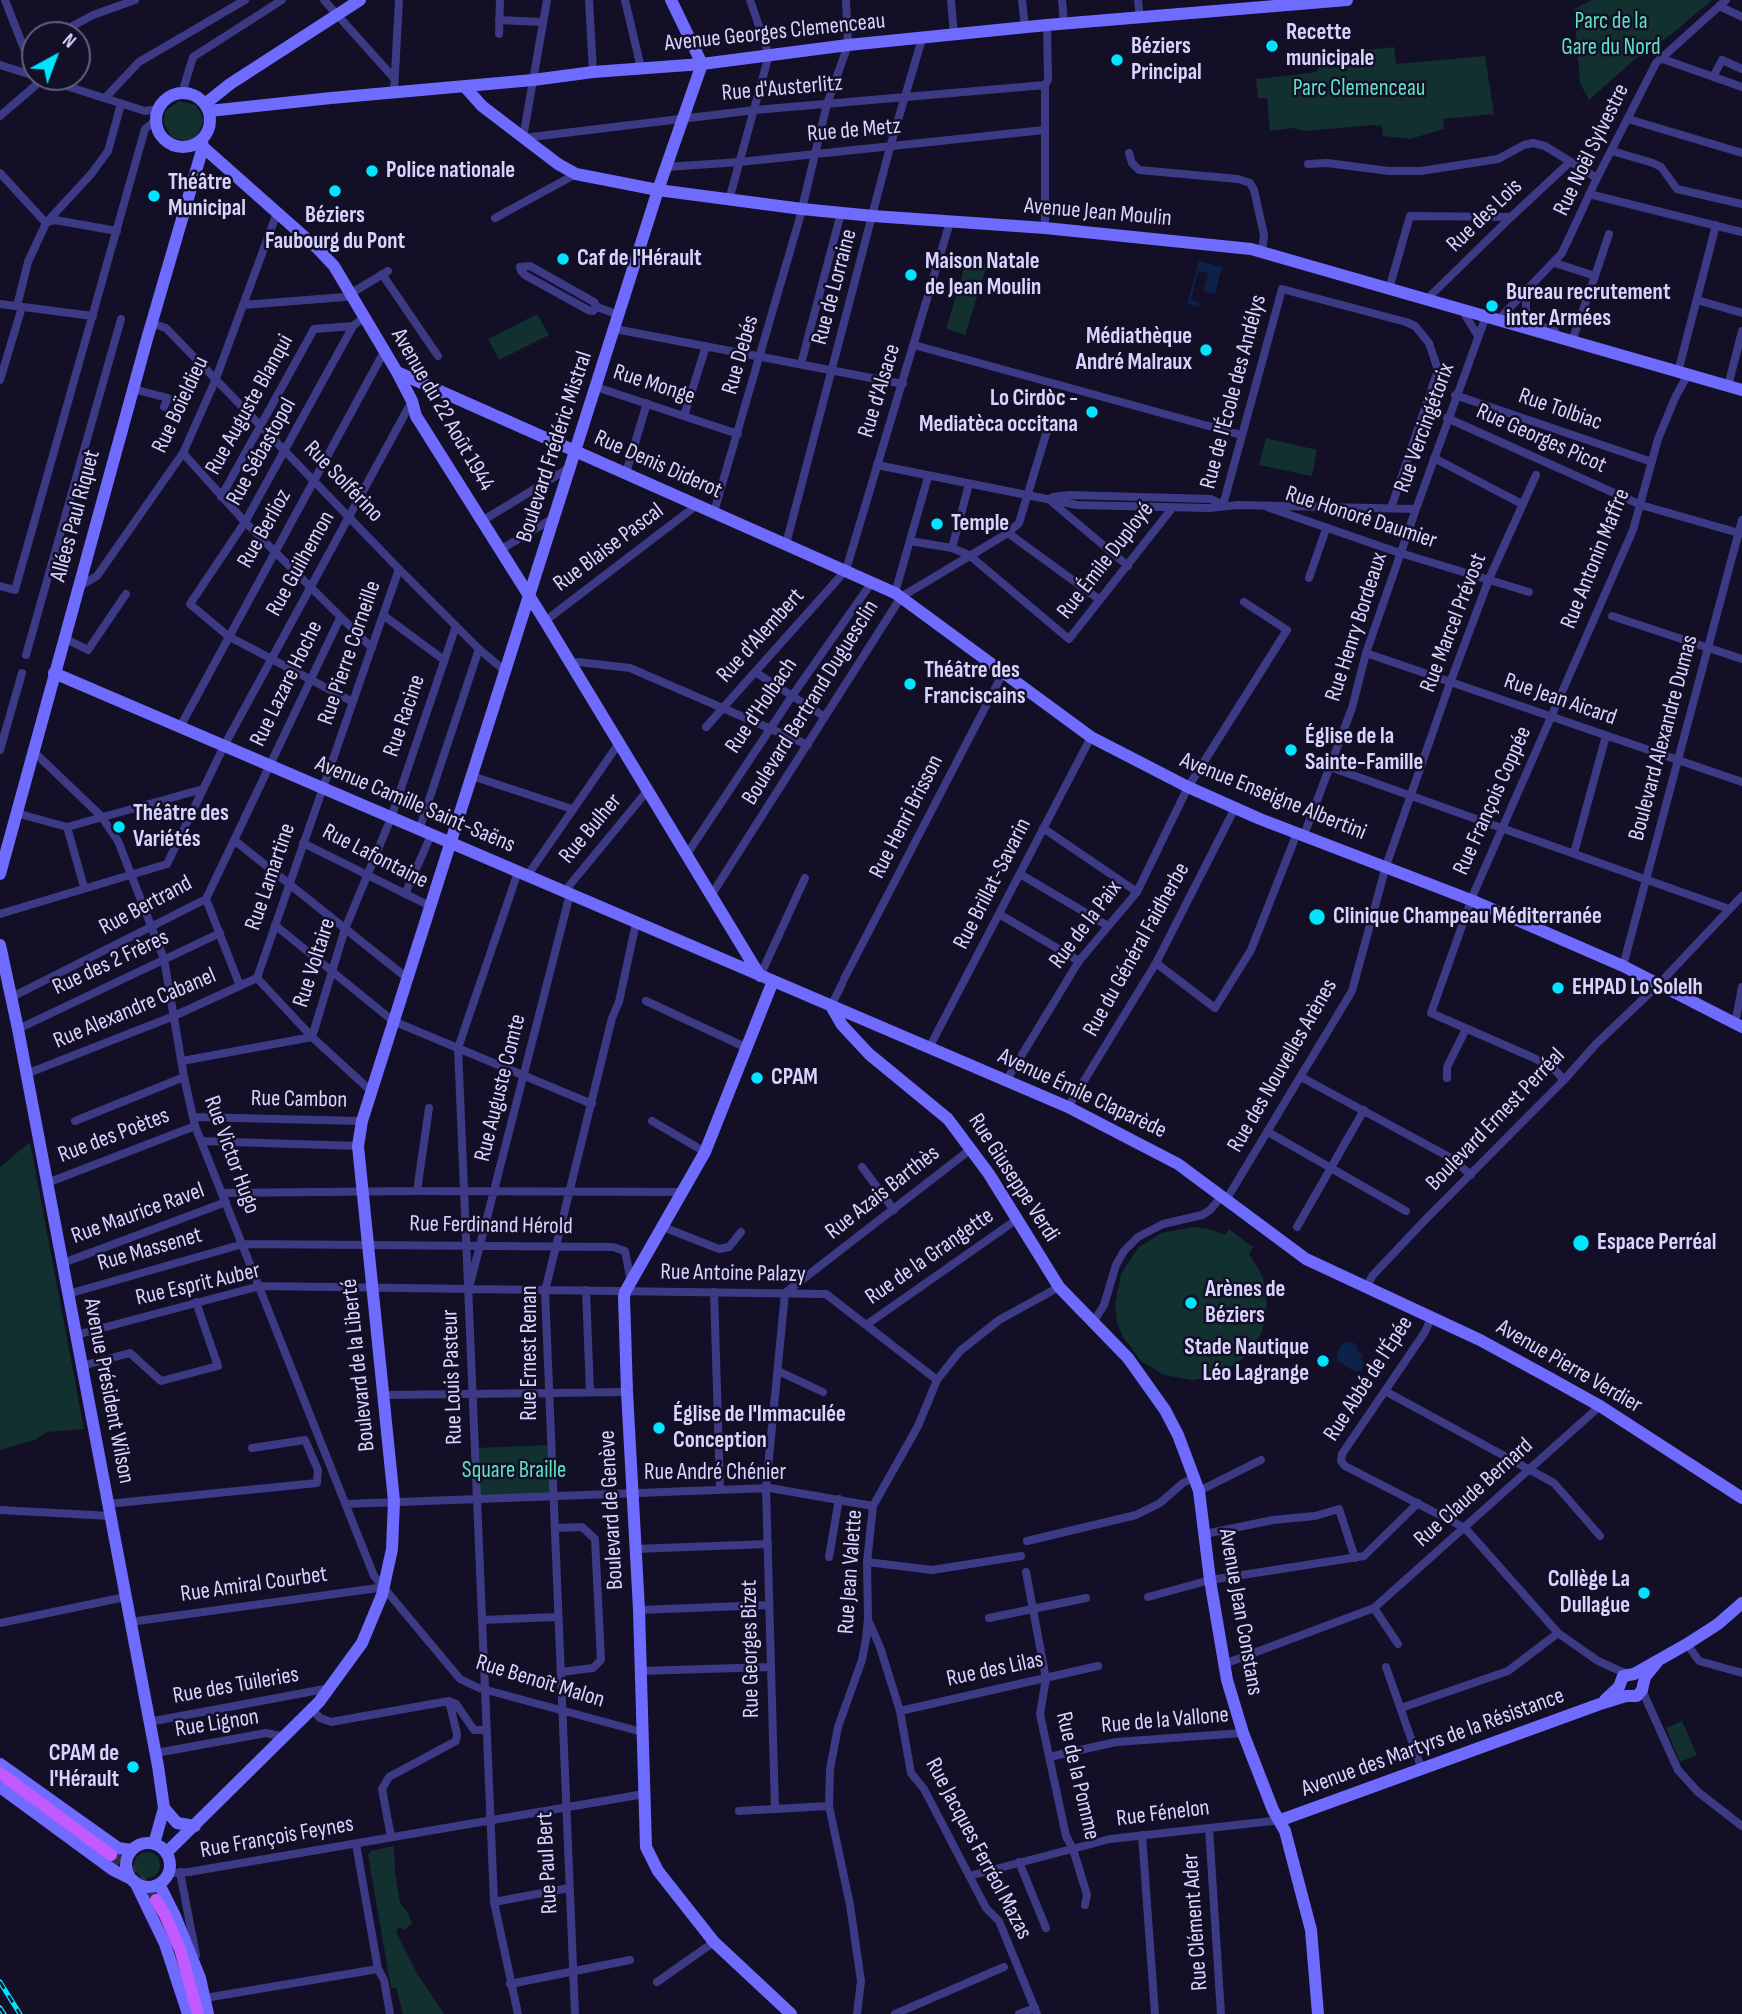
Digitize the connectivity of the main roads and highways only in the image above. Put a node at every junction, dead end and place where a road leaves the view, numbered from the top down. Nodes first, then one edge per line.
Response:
1 (360, 0) edge
2 (671, 0) edge
3 (1347, 0) edge
4 (1325, 1) edge
5 (1281, 3) edge
6 (702, 64) junction
7 (465, 87) junction
8 (207, 108) junction
9 (202, 144) junction
10 (181, 148) junction
11 (196, 170) junction
12 (658, 190) junction
13 (397, 372) junction
14 (1742, 390) edge
15 (576, 451) junction
16 (898, 595) joint
17 (530, 597) junction
18 (54, 673) junction
19 (451, 843) junction
20 (0, 874) edge
21 (0, 945) edge
22 (760, 976) junction
23 (773, 981) junction
24 (831, 1006) junction
25 (1739, 1026) edge
26 (1366, 1287) joint
27 (1094, 1321) joint
28 (1742, 1498) edge
29 (1742, 1603) edge
30 (0, 1764) edge
31 (0, 1773) edge
32 (0, 1787) edge
33 (164, 1808) junction
34 (1280, 1820) junction
35 (195, 1826) junction
36 (154, 1844) junction
37 (132, 1850) junction
38 (166, 1853) junction
39 (111, 1855) tunnel mouth
40 (134, 1881) junction
41 (159, 1884) junction
42 (156, 1900) tunnel mouth
43 (188, 2014) edge
44 (198, 2014) edge
45 (208, 2014) edge
46 (791, 2014) edge
47 (1318, 2014) edge

1 - 8 main road
2 - 6 main road
3 - 4 main road, Avenue Georges Clemenceau
4 - 5 main road, Avenue Georges Clemenceau
5 - 6 main road, Avenue Georges Clemenceau
6 - 7 main road, Avenue Georges Clemenceau
6 - 12 main road, Boulevard Frédéric Mistral
7 - 8 main road, Avenue Georges Clemenceau
7 - 12 main road, Avenue Jean Moulin
8 - 9 main road
8 - 10 main road
9 - 10 main road
9 - 11 main road, Allées Paul Riquet
9 - 13 main road, Avenue du 22 Août 1944
10 - 11 main road
11 - 18 main road, Allées Paul Riquet
12 - 14 main road, Avenue Jean Moulin
12 - 15 main road, Boulevard Frédéric Mistral
13 - 15 main road, Rue Denis Diderot
13 - 17 main road, Avenue du 22 Août 1944
15 - 16 main road, Rue Denis Diderot
15 - 17 main road, Boulevard Frédéric Mistral
16 - 25 main road, Avenue Enseigne Albertini
17 - 19 main road, Boulevard Frédéric Mistral
17 - 22 main road, Avenue du 22 Août 1944
18 - 19 main road, Avenue Camille Saint-Saëns
18 - 20 main road, Allées Paul Riquet
19 - 22 main road, Avenue Camille Saint-Saëns
19 - 35 main road, Boulevard de la Liberté
21 - 33 main road, Avenue Président Wilson
22 - 23 main road, Avenue Émile Claparède
23 - 24 main road, Avenue Émile Claparède
23 - 46 main road, Boulevard de Genève
24 - 26 main road, Avenue Émile Claparède
24 - 27 main road, Rue Giuseppe Verdi
26 - 28 main road, Avenue Pierre Verdier
27 - 34 main road, Avenue Jean Constans
29 - 34 main road, Avenue des Martyrs de la Résistance
30 - 37 main road
31 - 39 main road
32 - 40 main road
33 - 35 main road
33 - 36 main road, Avenue Président Wilson
34 - 47 main road, Avenue Jean Constans
35 - 38 main road, Boulevard de la Liberté
36 - 37 main road
36 - 38 main road
37 - 40 main road
38 - 41 main road
40 - 41 main road
40 - 43 main road
41 - 45 main road
42 - 44 main road

